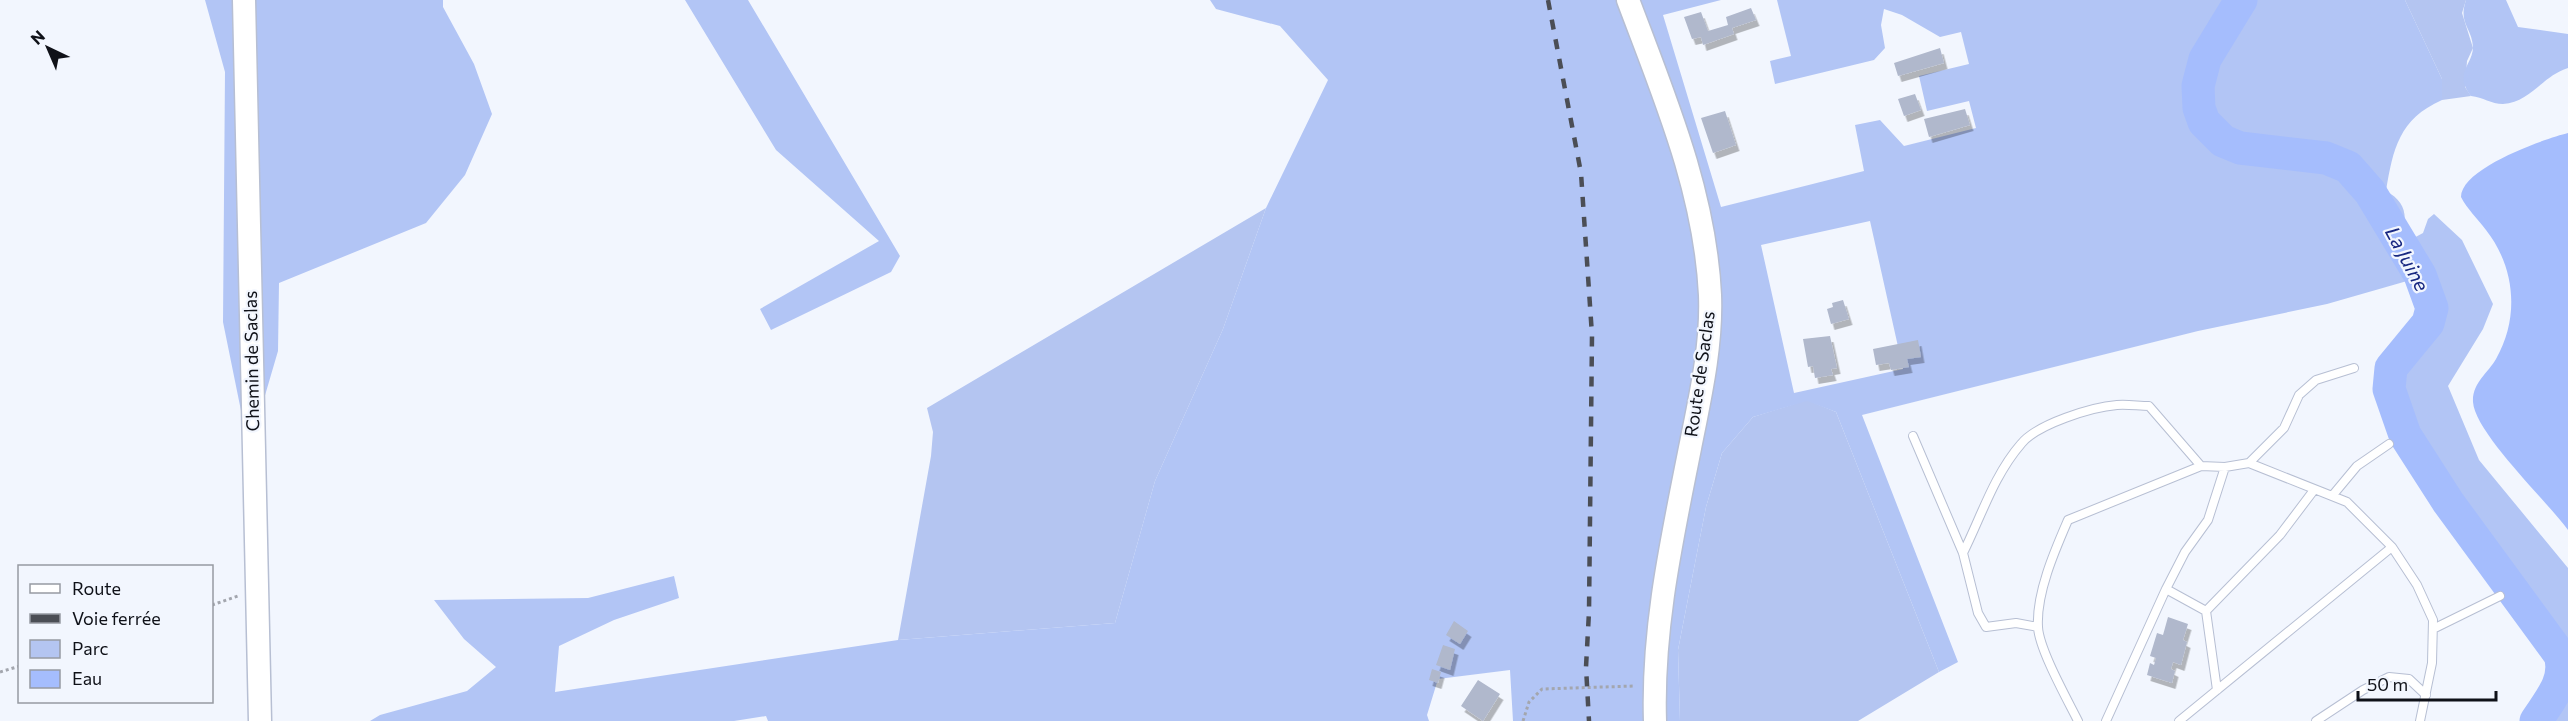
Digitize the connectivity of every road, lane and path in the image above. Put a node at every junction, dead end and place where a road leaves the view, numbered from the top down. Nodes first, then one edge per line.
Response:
1 (244, 0) edge
2 (1628, 0) edge
3 (2354, 368) dead end
4 (1913, 436) dead end
5 (2389, 444) dead end
6 (2249, 463) junction
7 (2200, 466) junction
8 (2224, 467) junction
9 (2314, 490) junction
10 (2332, 496) junction
11 (2392, 547) junction
12 (1962, 553) junction
13 (2166, 589) junction
14 (257, 590) junction
15 (2500, 596) dead end
16 (213, 605) edge
17 (2206, 611) junction
18 (2038, 627) junction
19 (2433, 629) junction
20 (18, 667) edge
21 (0, 672) edge
22 (1654, 686) junction
23 (2217, 690) junction
24 (2426, 695) junction
25 (261, 721) edge
26 (1523, 721) edge
27 (1655, 721) edge
28 (2078, 721) edge
29 (2106, 721) edge
30 (2179, 721) edge
31 (2316, 721) edge
32 (2420, 721) edge

1 - 14 main road, Chemin de Saclas
2 - 22 main road, Route de Saclas
3 - 6 lane
4 - 12 lane
5 - 10 lane
6 - 8 lane
6 - 9 lane
7 - 8 lane
7 - 12 lane
7 - 18 lane
8 - 13 lane
9 - 10 lane
9 - 17 lane
10 - 11 lane
11 - 19 lane
11 - 23 lane
12 - 18 lane
13 - 17 lane
13 - 29 lane
14 - 16 path
14 - 25 main road, Chemin de Saclas
15 - 19 lane
17 - 23 lane
18 - 28 lane
19 - 24 lane
20 - 21 path
22 - 26 path
22 - 27 main road, Route de Saclas
23 - 30 lane
24 - 31 lane
24 - 32 lane

